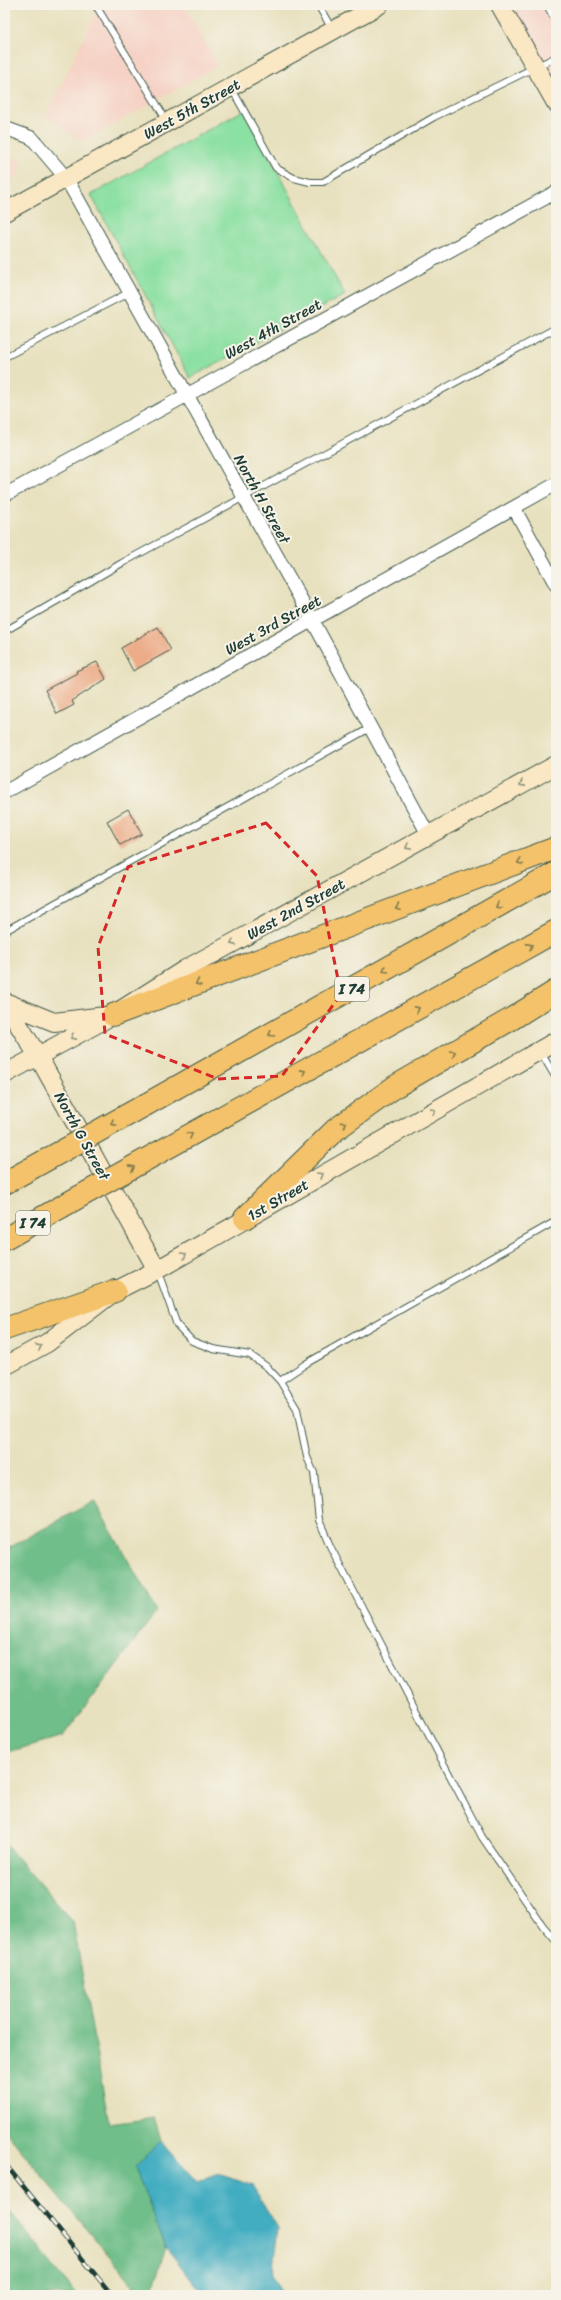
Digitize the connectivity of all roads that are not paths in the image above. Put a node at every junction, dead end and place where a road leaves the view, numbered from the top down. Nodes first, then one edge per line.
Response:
1 (94, 5) edge
2 (318, 5) edge
3 (379, 5) edge
4 (500, 5) edge
5 (547, 5) edge
6 (556, 22) edge
7 (333, 30) junction
8 (556, 57) edge
9 (536, 67) junction
10 (231, 88) junction
11 (556, 103) edge
12 (168, 122) junction
13 (5, 128) edge
14 (66, 178) junction
15 (556, 192) edge
16 (5, 212) edge
17 (130, 292) junction
18 (556, 328) edge
19 (5, 357) edge
20 (186, 395) junction
21 (556, 484) edge
22 (5, 495) edge
23 (243, 498) junction
24 (514, 508) junction
25 (556, 585) edge
26 (313, 621) junction
27 (5, 631) edge
28 (370, 728) junction
29 (556, 764) edge
30 (5, 792) edge
31 (429, 836) junction
32 (556, 848) edge
33 (556, 873) edge
34 (5, 931) edge
35 (556, 932) edge
36 (556, 991) edge
37 (5, 1002) edge
38 (113, 1015) junction
39 (556, 1041) edge
40 (539, 1050) junction
41 (38, 1056) junction
42 (5, 1074) edge
43 (556, 1078) edge
44 (5, 1183) edge
45 (245, 1218) junction
46 (556, 1221) edge
47 (5, 1238) edge
48 (157, 1270) junction
49 (115, 1291) junction
50 (5, 1329) edge
51 (5, 1366) edge
52 (280, 1381) junction
53 (556, 1941) edge

1 - 12 lane
2 - 7 lane
3 - 7 street, West 5th Street
4 - 9 street
5 - 6 lane
7 - 10 street, West 5th Street
8 - 9 lane
9 - 10 lane
9 - 11 street
10 - 12 street, West 5th Street
12 - 14 street, West 5th Street
13 - 14 street, North H Street
14 - 16 street, West 5th Street
14 - 17 street, North H Street
15 - 20 street, West 4th Street
17 - 19 lane
17 - 20 street, North H Street
18 - 23 lane
20 - 22 street, West 4th Street
20 - 23 street, North H Street
21 - 24 street, West 3rd Street
23 - 26 street, North H Street
23 - 27 lane
24 - 25 street
24 - 26 street, West 3rd Street
26 - 28 street, North H Street
26 - 30 street, West 3rd Street
28 - 31 street, North H Street
28 - 34 lane
29 -> 31 street, West 2nd Street
31 -> 38 street, West 2nd Street
32 -> 38 highway
33 -> 44 highway, I 74, bridge
47 -> 35 highway, I 74, bridge
45 -> 36 highway
37 - 38 street
37 - 41 street, North G Street
38 -> 41 street, West 2nd Street
39 - 40 street, 1st Street
40 - 43 lane
45 -> 40 street, 1st Street
41 - 42 street, West 2nd Street
41 - 48 street, North G Street
48 -> 45 street, 1st Street
46 - 52 lane
48 - 49 street, 1st Street
48 - 52 lane
49 - 50 highway
51 -> 49 street, 1st Street
52 - 53 lane

